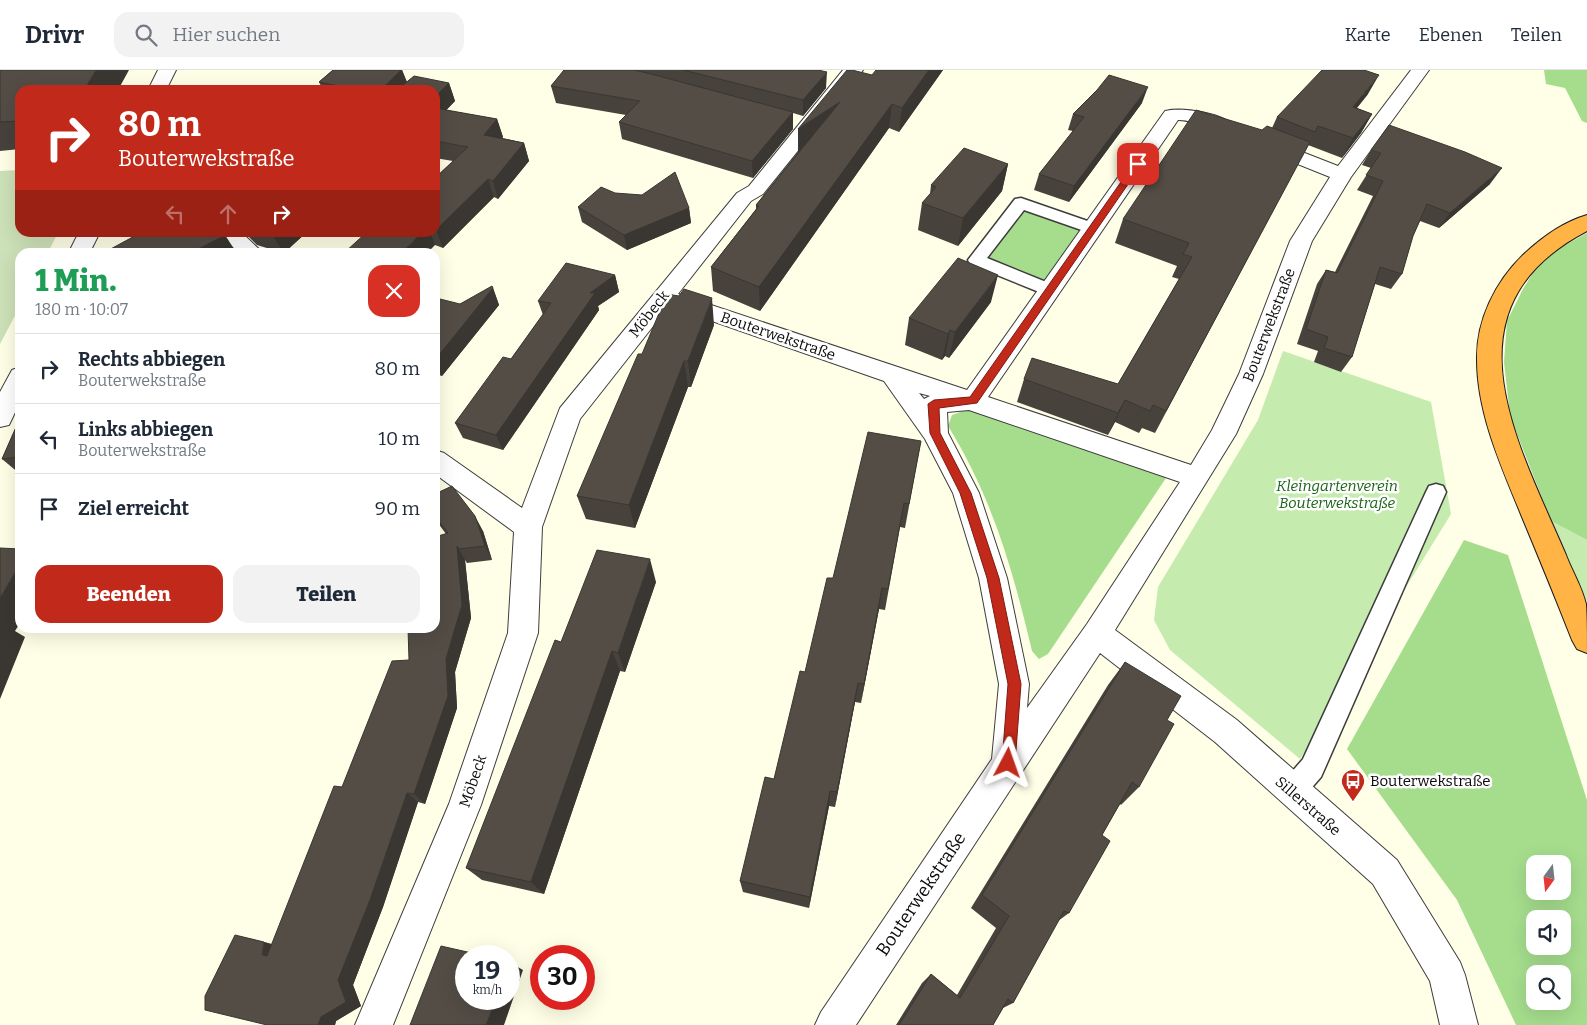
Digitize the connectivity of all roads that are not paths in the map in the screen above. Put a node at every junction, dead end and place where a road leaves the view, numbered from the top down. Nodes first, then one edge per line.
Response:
1 (167, 70) edge
2 (854, 70) edge
3 (1420, 70) edge
4 (160, 85) edge
5 (1342, 175) junction
6 (1587, 222) edge
7 (1093, 229) junction
8 (233, 237) edge
9 (246, 248) edge
10 (1050, 290) junction
11 (662, 297) junction
12 (893, 375) junction
13 (15, 386) edge
14 (973, 400) junction
15 (0, 418) edge
16 (935, 433) junction
17 (440, 464) edge
18 (1197, 477) junction
19 (1436, 492) dead end
20 (528, 526) junction
21 (1097, 633) junction
22 (1587, 640) edge
23 (1008, 763) junction
24 (1292, 791) junction
25 (374, 1025) edge
26 (834, 1025) edge
27 (1460, 1025) edge

1 - 4 street
2 - 11 street, Möbeck
3 - 5 street, Bouterwekstraße
5 - 7 street
5 - 18 street, Bouterwekstraße
6 - 22 highway
7 - 10 street
7 - 10 lane
8 - 9 street
10 - 14 street
11 - 12 street, Bouterwekstraße
11 - 20 street, Möbeck
12 - 14 street, Bouterwekstraße
12 - 16 street, Bouterwekstraße
13 - 15 street
14 - 16 street, Bouterwekstraße
14 - 18 street, Bouterwekstraße
16 - 23 street, Bouterwekstraße
17 - 20 street
18 - 21 street, Bouterwekstraße
19 - 24 lane
20 - 25 street, Möbeck
21 - 23 street, Bouterwekstraße
21 - 24 street, Sillerstraße
23 - 26 street, Bouterwekstraße
24 - 27 street, Sillerstraße

